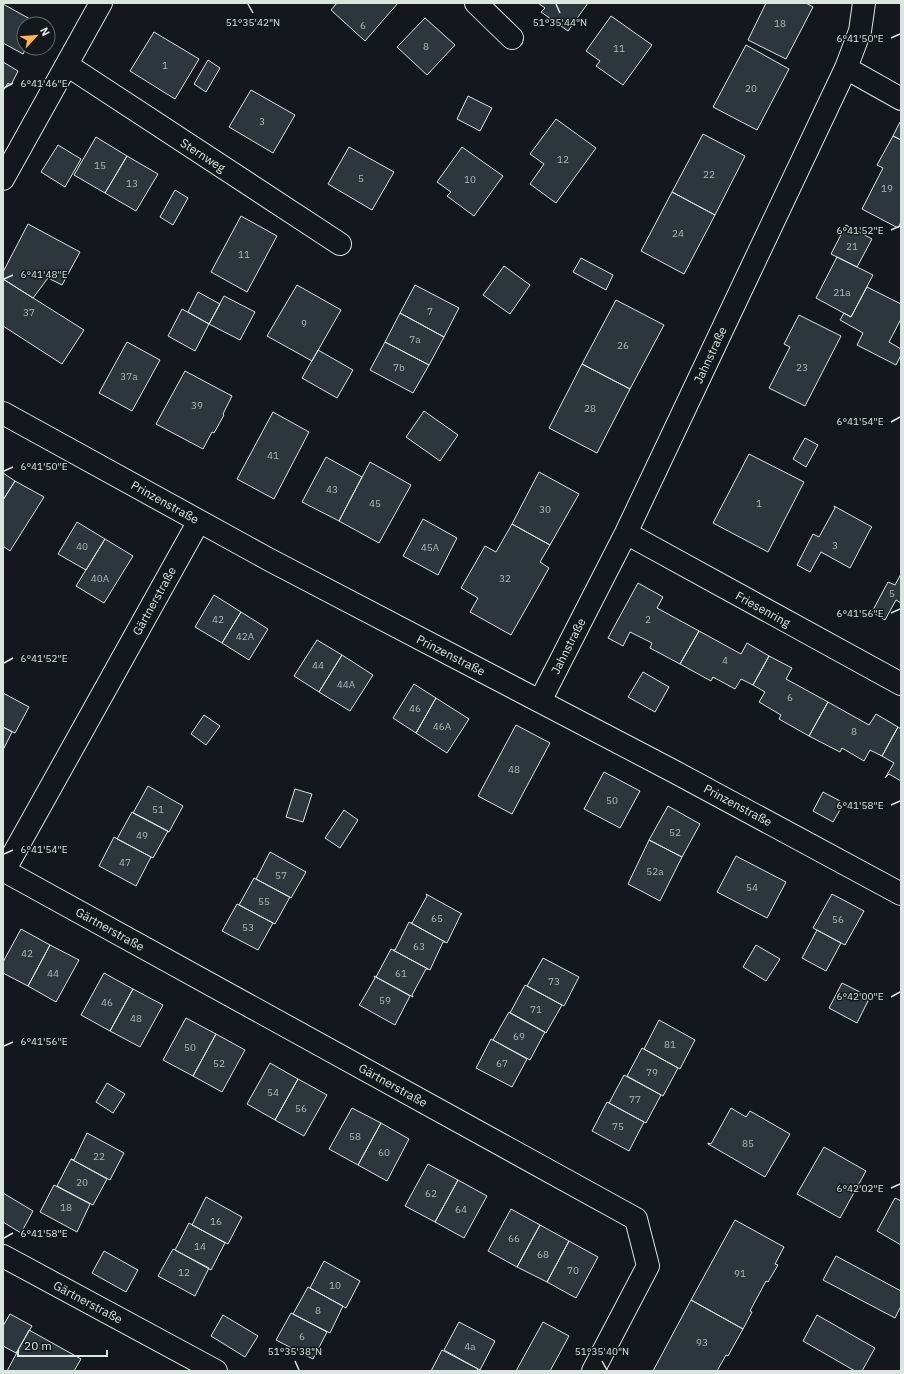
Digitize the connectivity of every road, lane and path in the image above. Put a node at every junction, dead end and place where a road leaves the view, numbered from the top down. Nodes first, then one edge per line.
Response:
1 (101, 3) edge
2 (476, 3) edge
3 (864, 3) edge
4 (512, 38) dead end
5 (67, 65) junction
6 (846, 68) junction
7 (901, 99) edge
8 (3, 179) edge
9 (340, 244) dead end
10 (3, 413) edge
11 (199, 521) junction
12 (626, 533) junction
13 (901, 684) edge
14 (540, 701) junction
15 (4, 870) edge
16 (901, 894) edge
17 (3, 1256) edge
18 (216, 1371) edge
19 (593, 1371) edge

1 - 5 street
2 - 4 street
3 - 6 street, Jahnstraße
5 - 8 street
5 - 9 street, Sternweg
6 - 7 street
6 - 12 street, Jahnstraße
10 - 11 street, Prinzenstraße
11 - 14 street, Prinzenstraße
11 - 15 street, Gärtnerstraße
12 - 13 street, Friesenring
12 - 14 street, Jahnstraße
14 - 16 street, Prinzenstraße
15 - 19 street, Gärtnerstraße
17 - 18 street, Gärtnerstraße

